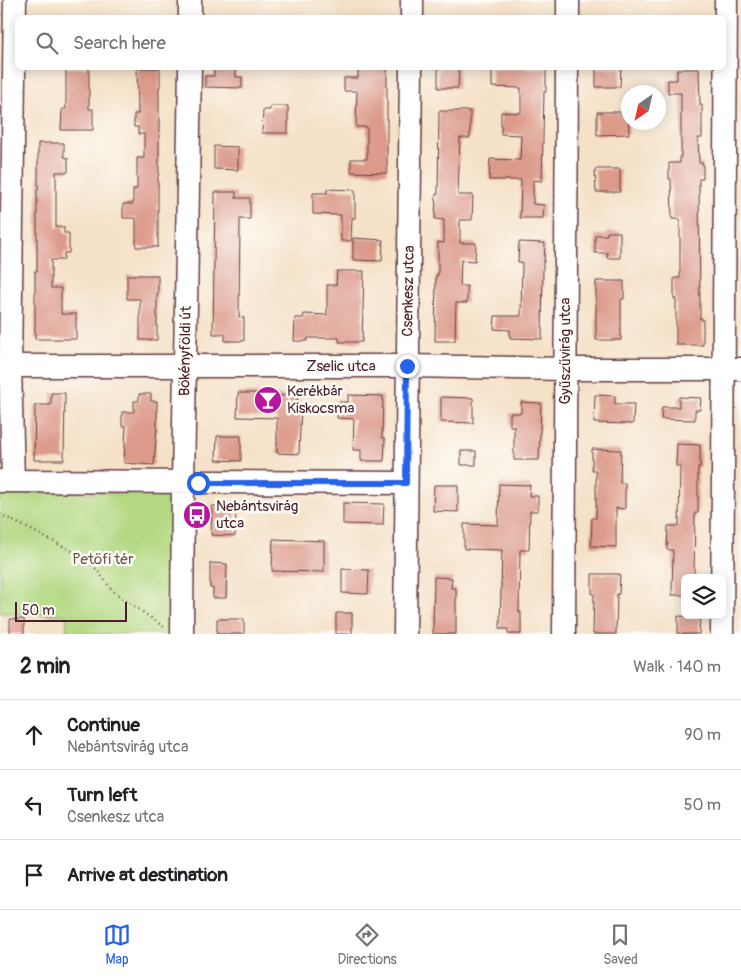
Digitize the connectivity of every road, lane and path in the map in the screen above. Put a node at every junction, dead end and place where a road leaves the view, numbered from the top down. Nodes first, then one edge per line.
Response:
1 (15, 0) edge
2 (190, 0) edge
3 (412, 0) edge
4 (568, 0) edge
5 (726, 0) edge
6 (190, 15) edge
7 (412, 15) edge
8 (568, 15) edge
9 (190, 70) edge
10 (411, 70) edge
11 (567, 70) edge
12 (5, 366) edge
13 (184, 366) junction
14 (407, 366) junction
15 (565, 368) junction
16 (732, 369) edge
17 (6, 481) edge
18 (183, 483) junction
19 (406, 483) junction
20 (0, 514) edge
21 (174, 632) edge
22 (405, 634) edge
23 (564, 634) edge
24 (722, 634) edge

1 - 12 street
2 - 6 street
3 - 7 street
4 - 8 street
5 - 16 street
9 - 13 street, Bökényföldi út
10 - 14 street, Csenkesz utca
11 - 15 street, Gyűszűvirág utca
12 - 13 street, Zselic utca
12 - 17 street
13 - 14 street, Zselic utca
13 - 18 street, Bökényföldi út
14 - 15 street, Zselic utca
14 - 19 street, Csenkesz utca
15 - 16 street, Zselic utca
15 - 23 street, Gyűszűvirág utca
16 - 24 street
17 - 18 street
18 - 19 street
18 - 21 street, Bökényföldi út
19 - 22 street, Csenkesz utca
20 - 21 path

